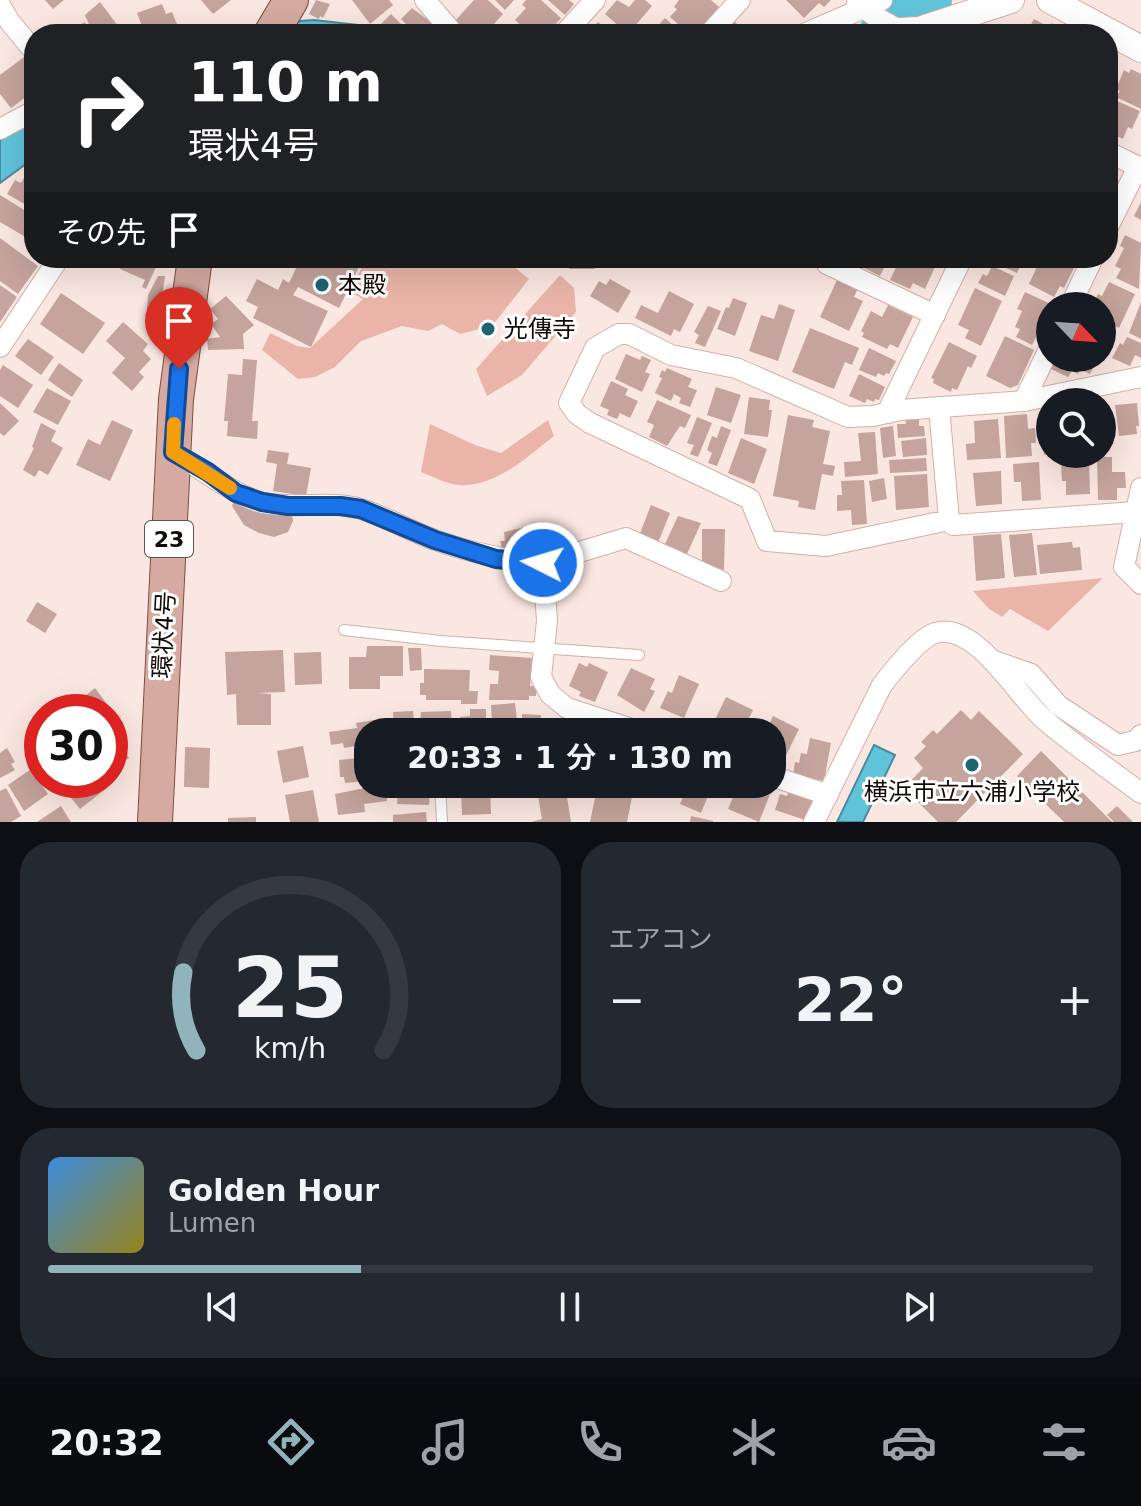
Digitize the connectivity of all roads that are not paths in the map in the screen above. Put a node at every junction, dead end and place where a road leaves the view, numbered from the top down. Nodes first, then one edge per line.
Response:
1 (595, 0) edge
2 (740, 0) edge
3 (1011, 0) edge
4 (1050, 0) edge
5 (0, 5) edge
6 (438, 5) edge
7 (869, 6) edge
8 (448, 24) edge
9 (573, 24) edge
10 (718, 24) edge
11 (827, 24) edge
12 (891, 24) edge
13 (939, 24) edge
14 (1095, 24) edge
15 (1118, 37) edge
16 (24, 39) edge
17 (1141, 49) edge
18 (24, 116) edge
19 (0, 129) edge
20 (1118, 157) edge
21 (1139, 167) edge
22 (1118, 208) edge
23 (52, 268) edge
24 (193, 268) edge
25 (835, 268) edge
26 (957, 268) edge
27 (1088, 268) edge
28 (1077, 292) edge
29 (935, 315) junction
30 (0, 347) edge
31 (1038, 372) edge
32 (1141, 377) edge
33 (1024, 401) junction
34 (939, 407) junction
35 (887, 413) junction
36 (173, 452) junction
37 (1141, 488) edge
38 (1136, 512) junction
39 (949, 520) junction
40 (543, 563) junction
41 (721, 581) dead end
42 (1141, 584) edge
43 (344, 630) dead end
44 (543, 649) junction
45 (639, 655) dead end
46 (994, 661) junction
47 (598, 718) edge
48 (1141, 735) edge
49 (786, 781) edge
50 (1141, 793) edge
51 (828, 795) junction
52 (441, 798) edge
53 (155, 822) edge
54 (442, 822) edge
55 (814, 822) edge

1 - 9 street
2 - 10 street
3 - 13 street
4 - 14 street
5 - 16 street
6 - 8 street
7 - 11 street
7 - 12 street
15 - 17 street
18 - 19 street
20 - 21 street
21 - 22 street
23 - 30 street
24 - 36 main road, 環状4号 / 23
25 - 29 street
26 - 29 street
27 - 28 street
29 - 35 street
31 - 33 street
32 - 33 street
33 - 34 street
34 - 35 street
34 - 39 street
35 - 39 street
36 - 40 street
36 - 53 main road, 環状4号 / 23
37 - 38 street
38 - 39 street
38 - 42 street
40 - 41 street
40 - 44 street
43 - 44 lane
44 - 45 lane
44 - 47 street
46 - 48 street
46 - 50 street
46 - 51 street
49 - 51 street
51 - 55 street
52 - 54 lane

